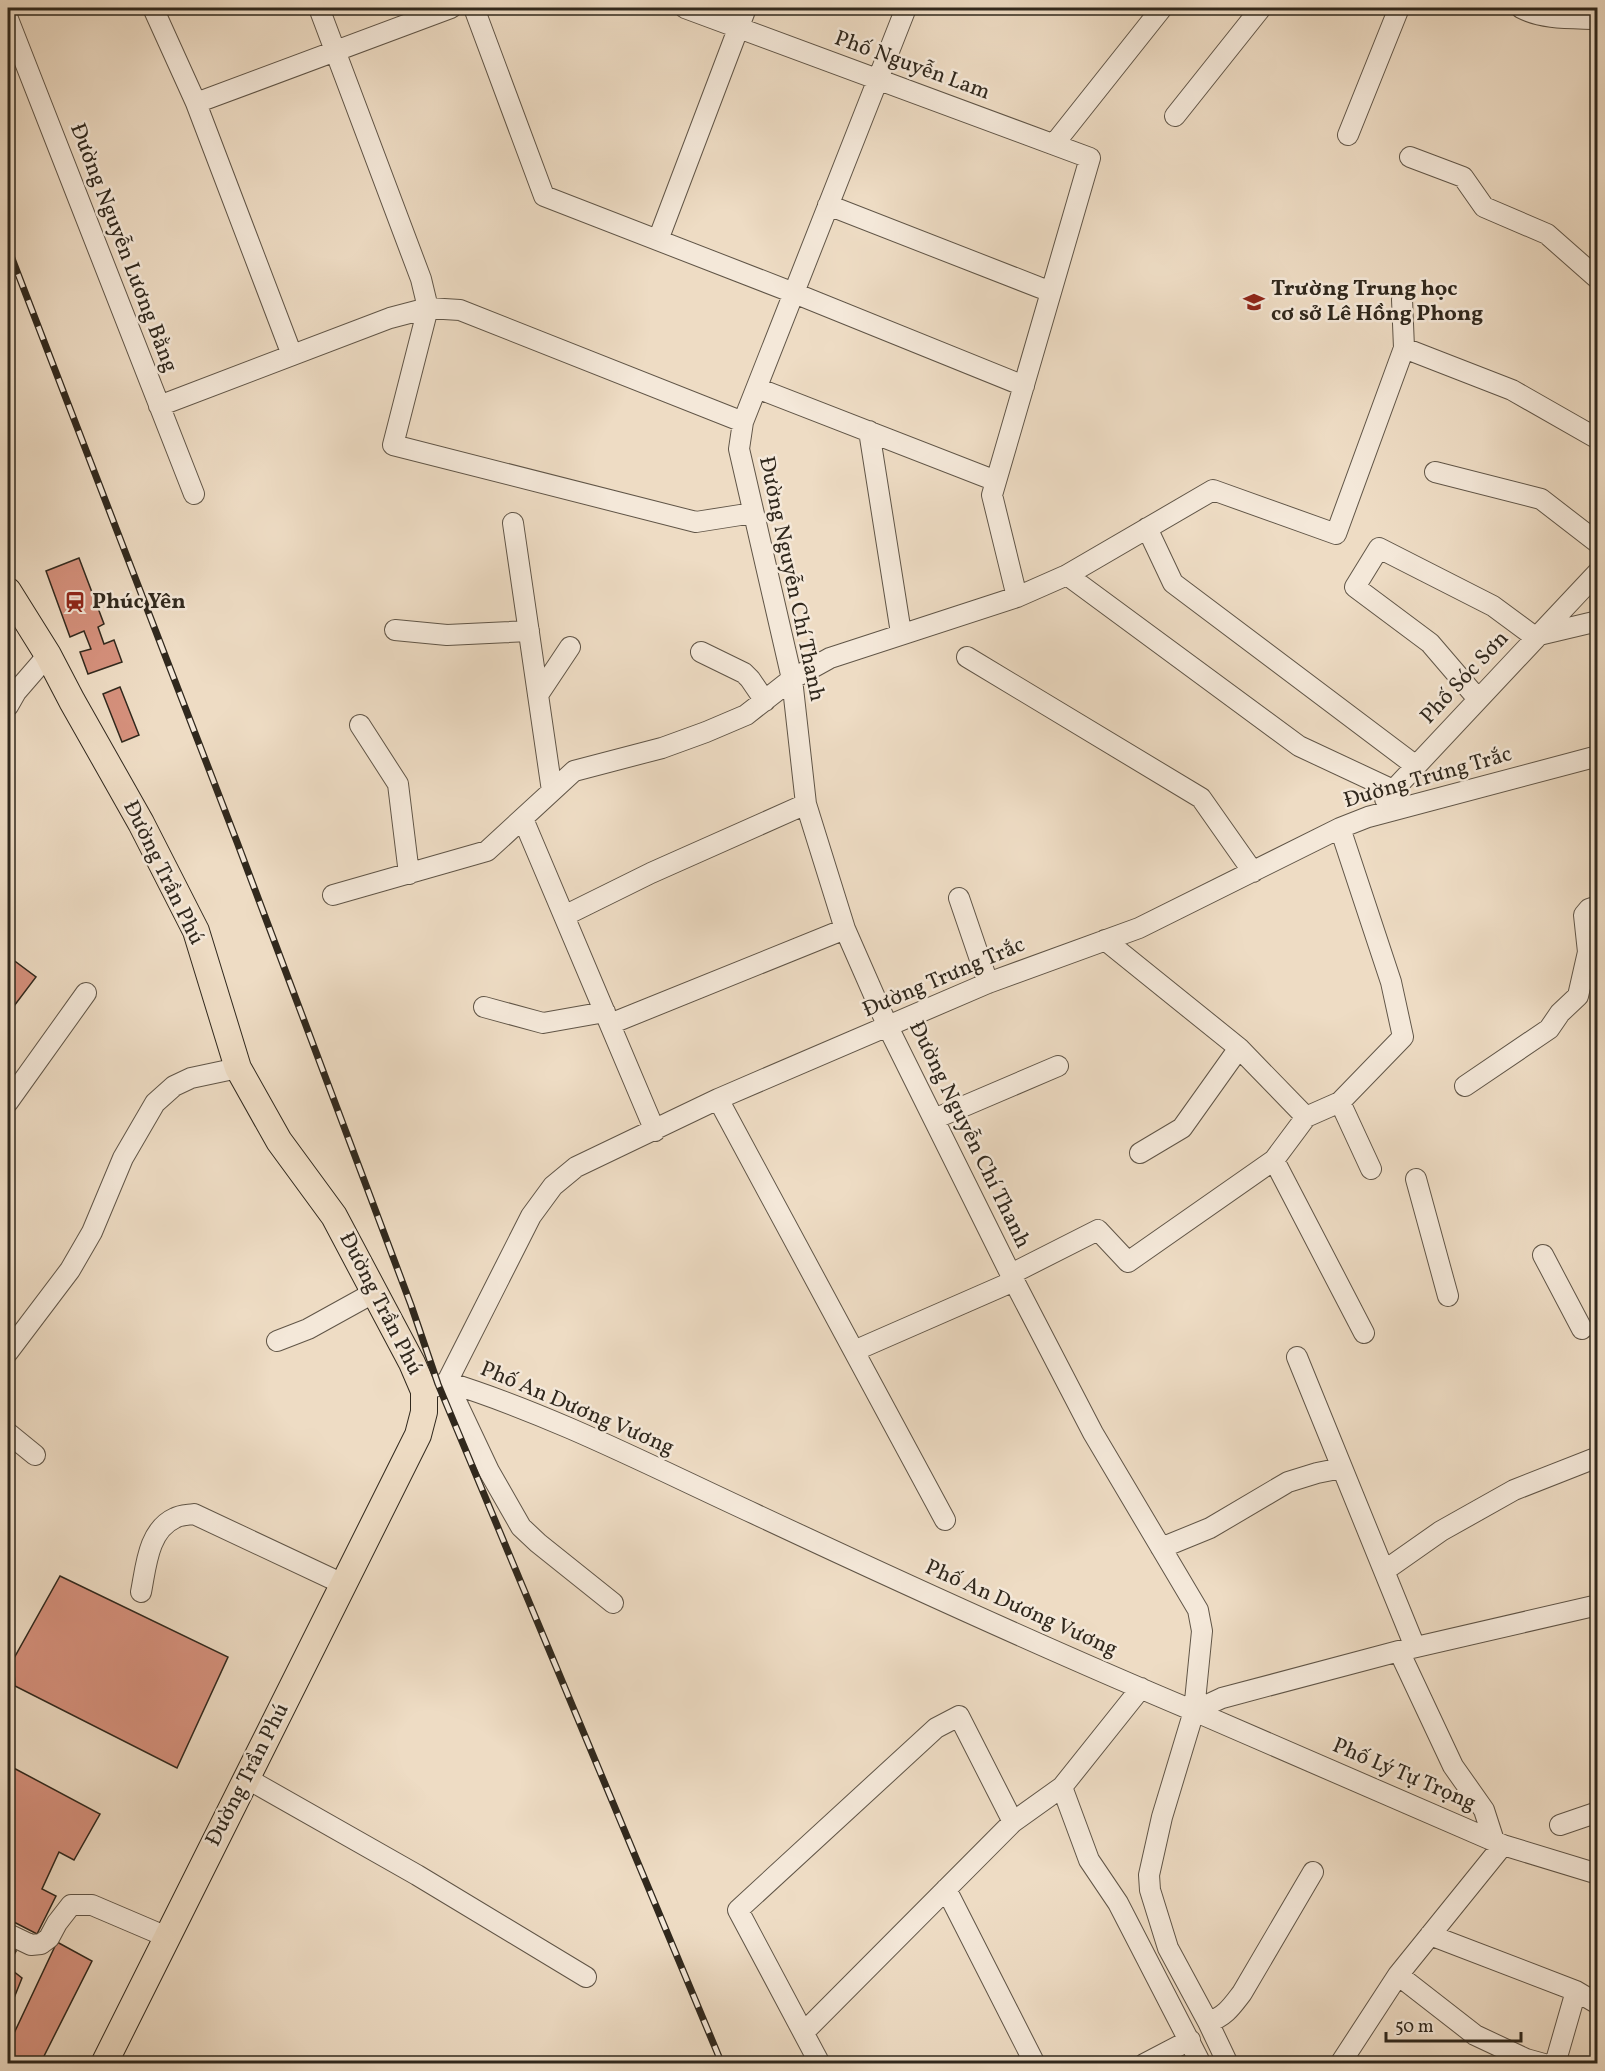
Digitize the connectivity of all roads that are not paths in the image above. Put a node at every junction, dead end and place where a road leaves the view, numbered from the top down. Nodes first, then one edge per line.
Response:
1 (153, 8) edge
2 (319, 8) edge
3 (451, 8) edge
4 (474, 8) edge
5 (686, 8) edge
6 (746, 8) edge
7 (906, 8) edge
8 (1162, 8) edge
9 (1261, 8) edge
10 (1399, 8) edge
11 (1521, 8) edge
12 (8, 19) edge
13 (1598, 19) edge
14 (738, 27) junction
15 (336, 51) junction
16 (878, 79) junction
17 (196, 103) junction
18 (1175, 116) dead end
19 (1348, 135) dead end
20 (1054, 144) junction
21 (1410, 157) dead end
22 (828, 205) junction
23 (658, 240) junction
24 (1598, 279) edge
25 (1051, 292) junction
26 (794, 293) junction
27 (1402, 299) dead end
28 (428, 308) junction
29 (1404, 348) junction
30 (292, 355) junction
31 (1024, 386) junction
32 (757, 388) junction
33 (159, 406) junction
34 (743, 422) junction
35 (869, 431) junction
36 (1598, 439) edge
37 (1435, 472) dead end
38 (996, 481) junction
39 (194, 495) dead end
40 (753, 513) junction
41 (513, 523) dead end
42 (1147, 528) junction
43 (1598, 543) edge
44 (1598, 572) edge
45 (1067, 575) junction
46 (8, 591) edge
47 (1017, 597) junction
48 (1598, 621) edge
49 (394, 630) dead end
50 (529, 631) junction
51 (901, 633) junction
52 (1537, 636) junction
53 (570, 647) dead end
54 (701, 652) dead end
55 (48, 656) junction
56 (967, 657) dead end
57 (792, 679) junction
58 (538, 695) junction
59 (1478, 699) junction
60 (765, 701) junction
61 (8, 706) edge
62 (360, 725) dead end
63 (1598, 756) edge
64 (1416, 766) junction
65 (1393, 790) junction
66 (552, 791) junction
67 (806, 804) junction
68 (1368, 817) junction
69 (523, 819) junction
70 (1340, 828) junction
71 (1253, 872) junction
72 (409, 874) junction
73 (333, 895) dead end
74 (959, 898) dead end
75 (1598, 906) edge
76 (564, 916) junction
77 (846, 929) junction
78 (1105, 940) junction
79 (988, 983) junction
80 (86, 993) dead end
81 (484, 1007) dead end
82 (608, 1018) junction
83 (888, 1027) junction
84 (1239, 1048) junction
85 (1058, 1066) dead end
86 (238, 1068) junction
87 (1465, 1086) dead end
88 (718, 1099) junction
89 (8, 1102) edge
90 (1340, 1102) junction
91 (1306, 1117) junction
92 (934, 1119) junction
93 (655, 1131) junction
94 (1140, 1153) dead end
95 (1274, 1160) junction
96 (1371, 1169) dead end
97 (1416, 1179) dead end
98 (1543, 1255) dead end
99 (1012, 1277) junction
100 (375, 1292) junction
101 (1448, 1296) dead end
102 (1582, 1329) dead end
103 (1364, 1334) dead end
104 (277, 1341) dead end
105 (854, 1351) junction
106 (8, 1352) edge
107 (1297, 1357) dead end
108 (435, 1386) junction
109 (8, 1433) edge
110 (35, 1455) dead end
111 (1598, 1457) edge
112 (1342, 1468) junction
113 (945, 1520) dead end
114 (1161, 1548) junction
115 (1384, 1571) junction
116 (343, 1584) junction
117 (141, 1592) dead end
118 (613, 1603) dead end
119 (1598, 1605) edge
120 (1407, 1649) junction
121 (1141, 1688) junction
122 (1194, 1711) junction
123 (246, 1778) junction
124 (1062, 1787) junction
125 (1598, 1812) edge
126 (1013, 1822) junction
127 (1560, 1825) dead end
128 (1499, 1843) junction
129 (1313, 1872) dead end
130 (1598, 1874) edge
131 (946, 1888) junction
132 (1150, 1890) junction
133 (1118, 1903) junction
134 (8, 1934) edge
135 (1430, 1935) junction
136 (167, 1937) junction
137 (1398, 1975) junction
138 (586, 1977) dead end
139 (1575, 1991) junction
140 (1598, 2004) edge
141 (1208, 2022) junction
142 (804, 2032) junction
143 (1190, 2040) junction
144 (104, 2064) edge
145 (820, 2064) edge
146 (1035, 2064) edge
147 (1144, 2064) edge
148 (1201, 2064) edge
149 (1228, 2064) edge
150 (1340, 2064) edge
151 (1544, 2064) edge
152 (1555, 2064) edge

1 - 17 street
2 - 15 street
3 - 15 street
4 - 23 street
5 - 14 street, Phố Nguyễn Lam
6 - 14 street
7 - 16 street, Đường Nguyễn Chí Thanh
8 - 20 street
9 - 18 street
10 - 19 street
11 - 13 street
12 - 33 street, Đường Nguyễn Lương Bằng
14 - 16 street, Phố Nguyễn Lam
14 - 23 street
15 - 17 street
15 - 28 street
16 - 20 street, Phố Nguyễn Lam
16 - 22 street, Đường Nguyễn Chí Thanh
17 - 30 street
20 - 25 street, Phố Nguyễn Lam
21 - 24 street
22 - 25 street
22 - 26 street, Đường Nguyễn Chí Thanh
23 - 26 street
25 - 31 street
26 - 31 street
26 - 32 street, Đường Nguyễn Chí Thanh
27 - 29 street
28 - 30 street
28 - 34 street
28 - 40 street
29 - 36 street
29 - 42 street
30 - 33 street
31 - 38 street
32 - 34 street, Đường Nguyễn Chí Thanh
32 - 35 street
33 - 39 street, Đường Nguyễn Lương Bằng
34 - 40 street, Đường Nguyễn Chí Thanh
35 - 38 street
35 - 51 street
37 - 43 street
38 - 47 street
40 - 57 street, Đường Nguyễn Chí Thanh
41 - 50 street
42 - 45 street
42 - 64 street
44 - 52 street, Phố Sóc Sơn
45 - 47 street
45 - 65 street
46 - 55 main road, Đường Trần Phú
47 - 51 street
48 - 52 street
49 - 50 street
50 - 58 street
51 - 57 street
52 - 59 street, Phố Sóc Sơn
52 - 59 street
53 - 58 street
54 - 60 street
55 - 61 street
55 - 86 main road, Đường Trần Phú
56 - 71 street
57 - 60 street
57 - 67 street, Đường Nguyễn Chí Thanh
58 - 66 street
59 - 64 street, Phố Sóc Sơn
60 - 66 street
62 - 72 street
63 - 68 street, Đường Trưng Trắc
64 - 65 street, Phố Sóc Sơn
65 - 68 street, Phố Sóc Sơn
66 - 69 street
67 - 76 street
67 - 77 street, Đường Nguyễn Chí Thanh
68 - 70 street, Đường Trưng Trắc
69 - 72 street
69 - 76 street
70 - 71 street, Đường Trưng Trắc
70 - 90 street
71 - 78 street, Đường Trưng Trắc
72 - 73 street
74 - 79 street
75 - 87 street
76 - 82 street
77 - 82 street
77 - 83 street, Đường Nguyễn Chí Thanh
78 - 79 street, Đường Trưng Trắc
78 - 84 street
79 - 83 street, Đường Trưng Trắc
80 - 89 street
81 - 82 street
82 - 93 street
83 - 88 street, Đường Trưng Trắc
83 - 92 street, Đường Nguyễn Chí Thanh
84 - 91 street
84 - 94 street
85 - 92 street
86 - 100 main road, Đường Trần Phú
86 - 106 street
88 - 93 street, Đường Trưng Trắc
88 - 105 street
90 - 91 street
90 - 96 street
91 - 95 street
92 - 99 street, Đường Nguyễn Chí Thanh
93 - 108 street, Đường Trưng Trắc
95 - 99 street
95 - 103 street
97 - 101 street
98 - 102 street
99 - 105 street
99 - 114 street, Đường Nguyễn Chí Thanh
100 - 104 street
100 - 108 main road, Đường Trần Phú
105 - 113 street
107 - 112 street
108 - 116 main road, Đường Trần Phú
108 - 118 street
108 - 121 street, Phố An Dương Vương
109 - 110 street
111 - 115 street
112 - 114 street
112 - 115 street
114 - 122 street, Đường Nguyễn Chí Thanh
115 - 120 street
116 - 117 street
116 - 123 main road, Đường Trần Phú
119 - 120 street
120 - 122 street
120 - 128 street
121 - 122 street, Phố An Dương Vương
121 - 124 street
122 - 128 street, Phố Lý Tự Trọng
122 - 132 street, Đường Nguyễn Chí Thanh
123 - 136 main road, Đường Trần Phú
123 - 138 street
124 - 126 street
124 - 133 street
125 - 127 street
126 - 131 street
126 - 142 street
128 - 130 street, Phố Lý Tự Trọng
128 - 135 street
129 - 141 street
131 - 142 street
131 - 146 street
132 - 133 street
132 - 141 street
133 - 143 street
134 - 136 street
135 - 137 street
135 - 139 street
136 - 144 main road, Đường Trần Phú
137 - 150 street
137 - 151 street
139 - 140 street
139 - 152 street
141 - 149 street
142 - 145 street
143 - 147 street
143 - 148 street

